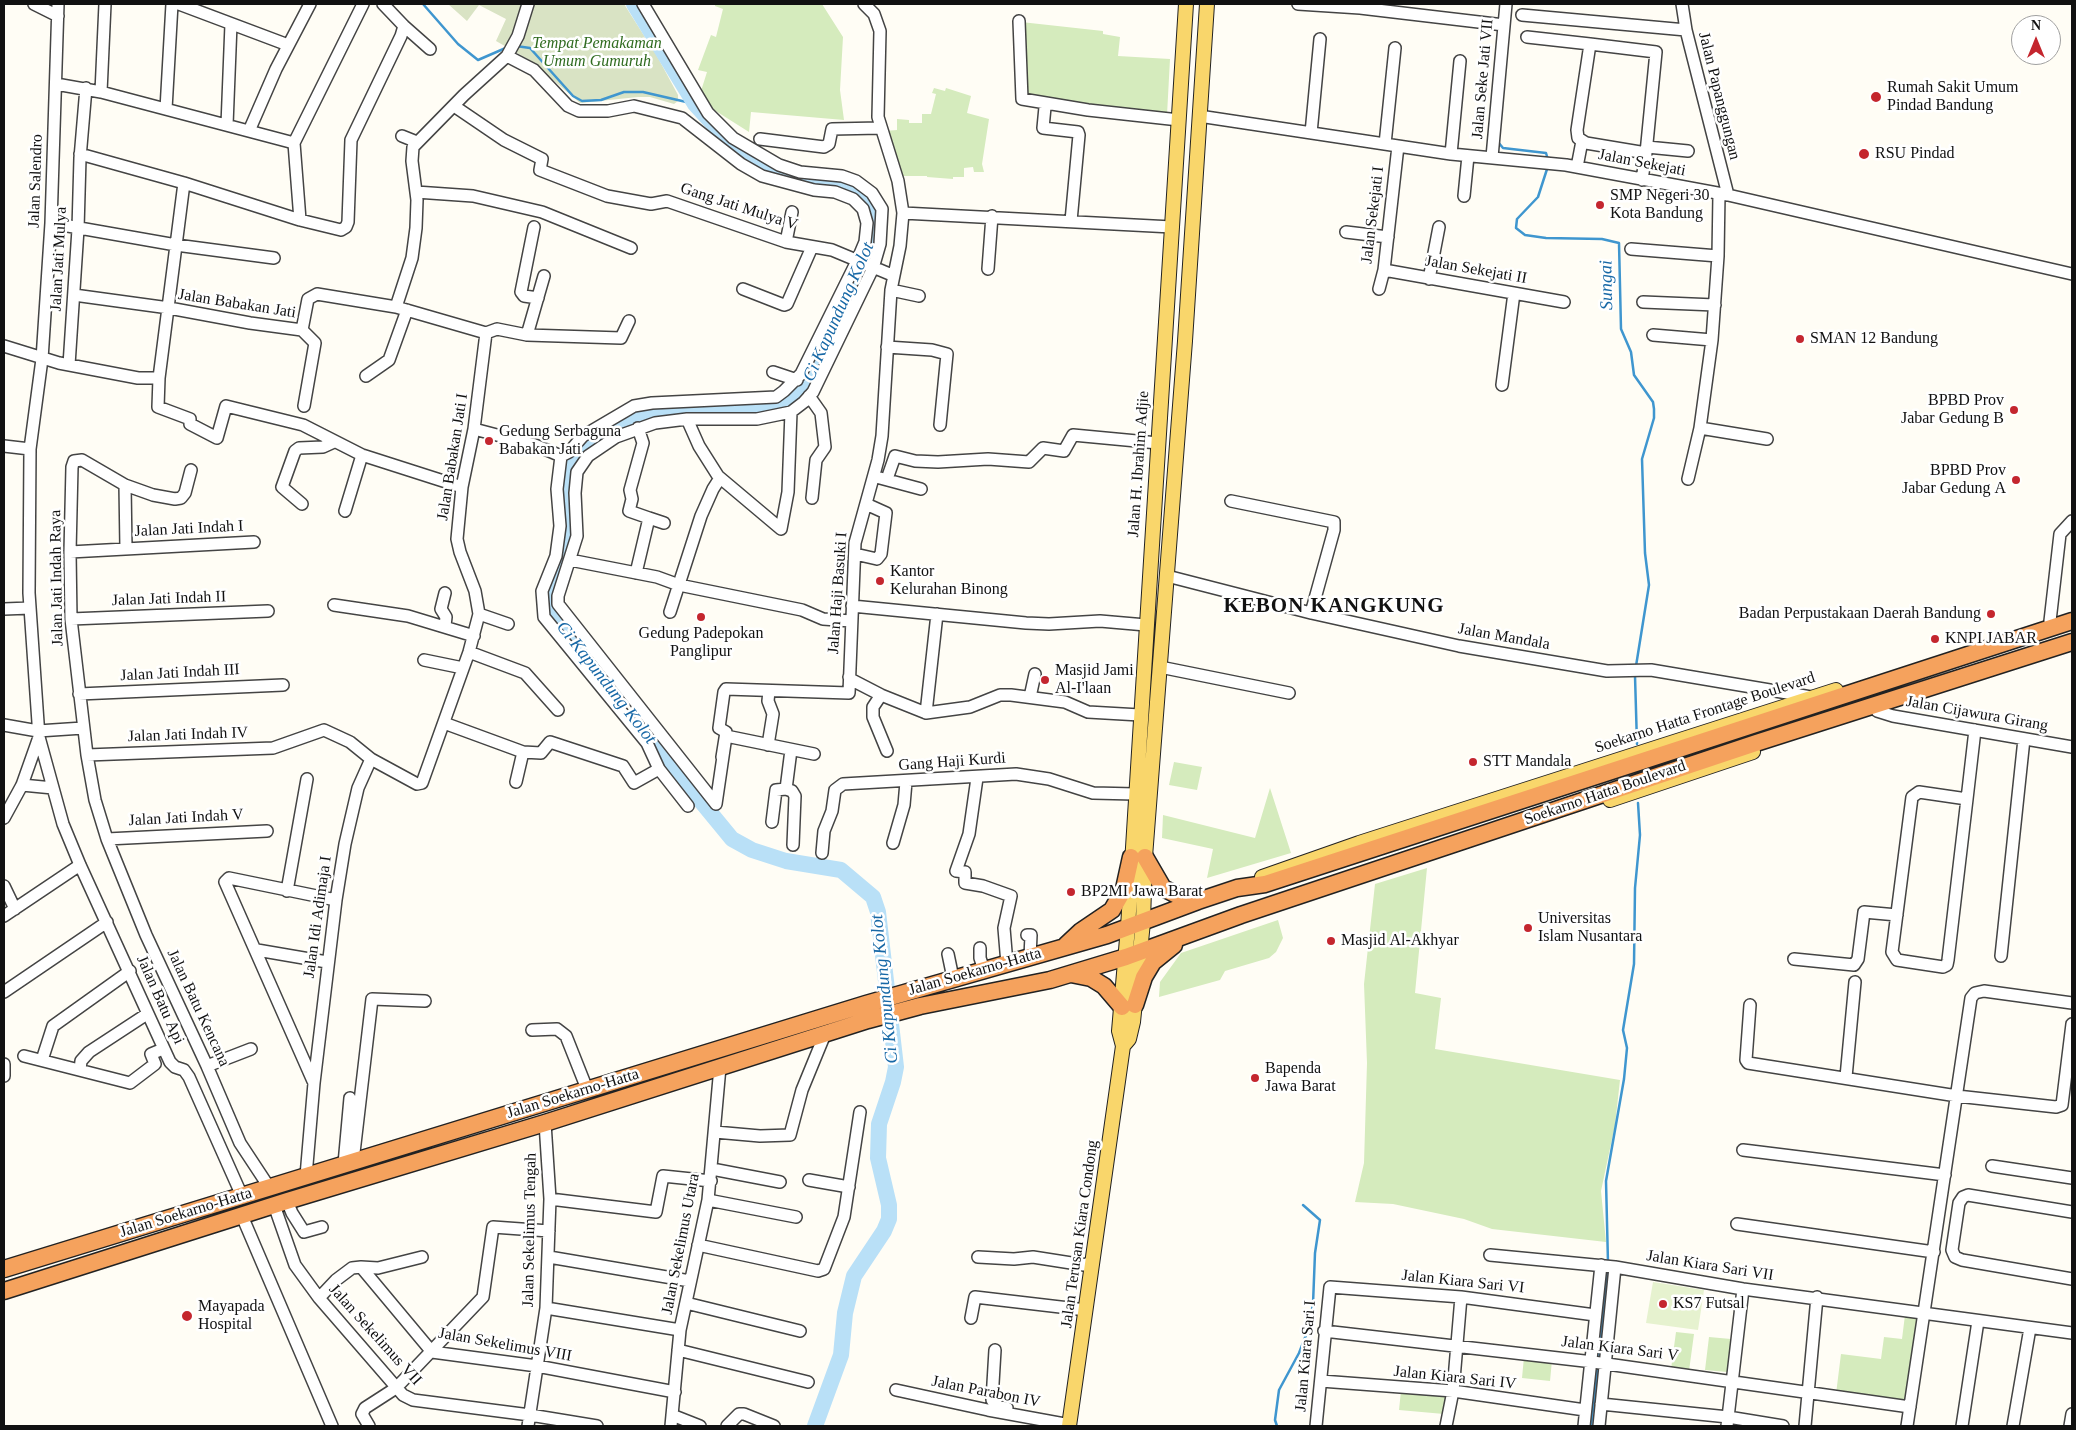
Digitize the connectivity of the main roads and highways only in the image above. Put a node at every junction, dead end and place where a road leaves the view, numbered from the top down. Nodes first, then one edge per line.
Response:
1 (1186, 4) edge
2 (1207, 4) edge
3 (1158, 443) junction
4 (1176, 444) junction
5 (2072, 614) edge
6 (2072, 621) edge
7 (2072, 642) edge
8 (2072, 649) edge
9 (1908, 671) junction
10 (1138, 857) junction
11 (1237, 888) junction
12 (1198, 901) junction
13 (1241, 915) junction
14 (1136, 924) junction
15 (1205, 929) junction
16 (1062, 948) junction
17 (1133, 954) junction
18 (1069, 973) junction
19 (1128, 1006) junction
20 (4, 1269) edge
21 (22, 1285) junction
22 (4, 1291) edge
23 (4, 1303) edge
24 (1070, 1424) edge

1 - 3 main road, Jalan H. Ibrahim Adjie
2 - 4 main road, Jalan H. Ibrahim Adjie
3 - 4 main road
3 - 10 main road, Jalan H. Ibrahim Adjie
4 - 10 main road, Jalan H. Ibrahim Adjie
5 - 9 main road, Soekarno Hatta Frontage Boulevard
6 - 9 highway, Soekarno Hatta Boulevard
7 - 13 highway, Soekarno Hatta Boulevard
8 - 13 main road
9 - 11 main road, Soekarno Hatta Frontage Boulevard
9 - 11 highway, Soekarno Hatta Boulevard
10 - 12 highway
10 - 14 main road, Jalan H. Ibrahim Adjie
10 - 16 highway
11 - 12 highway, Soekarno Hatta Boulevard
12 - 14 highway, Soekarno Hatta Boulevard
13 - 15 highway, Soekarno Hatta Boulevard
14 - 16 highway, Jalan Soekarno-Hatta
14 - 17 main road, Jalan H. Ibrahim Adjie
15 - 17 highway, Soekarno Hatta Boulevard
15 - 19 highway
16 - 20 highway, Jalan Soekarno-Hatta
17 - 18 highway, Jalan Soekarno-Hatta
17 - 19 main road, Jalan Terusan Kiara Condong
18 - 19 highway
18 - 21 highway, Jalan Soekarno-Hatta
19 - 24 main road, Jalan Terusan Kiara Condong
21 - 22 highway, Jalan Soekarno-Hatta
21 - 23 highway

